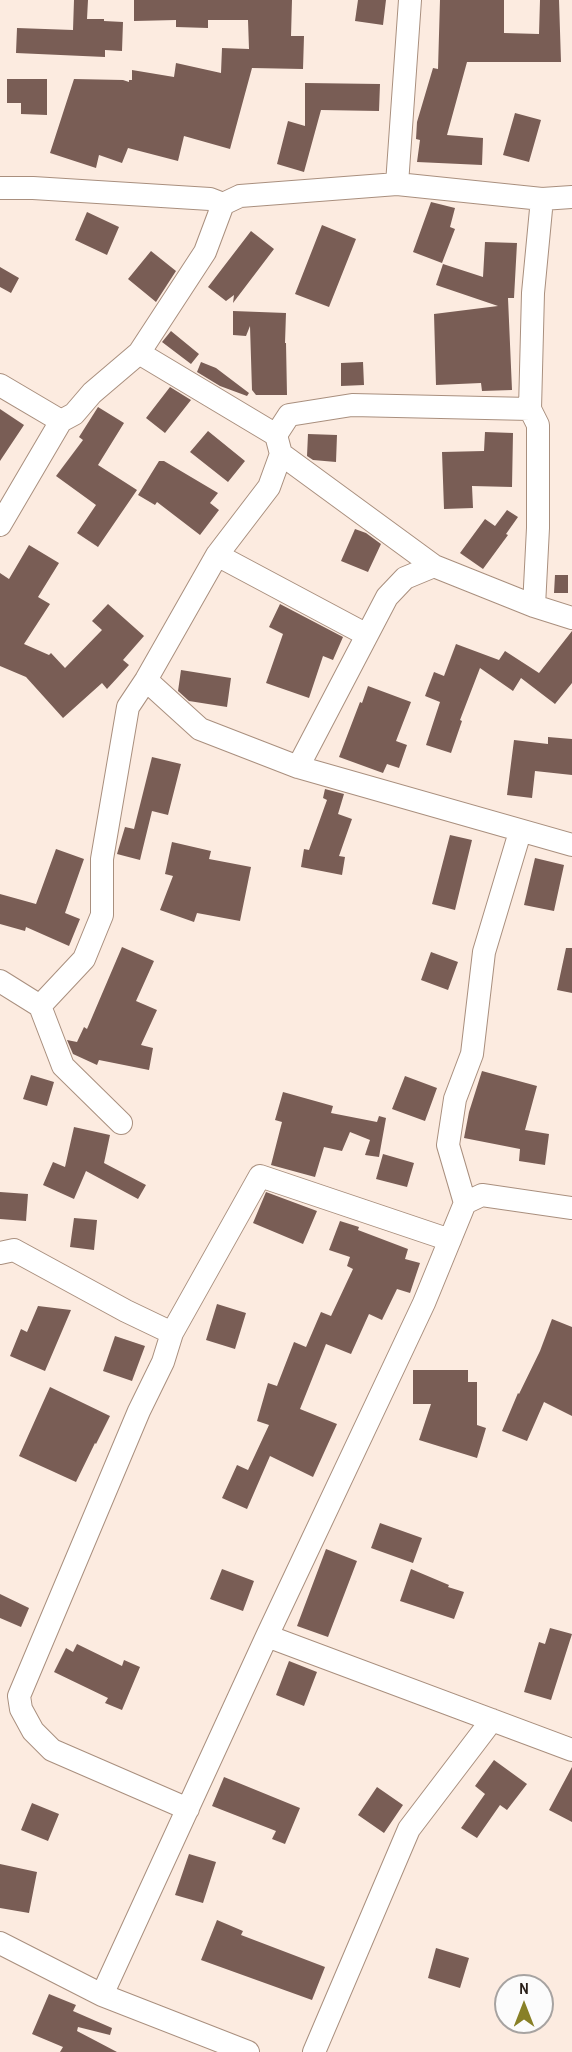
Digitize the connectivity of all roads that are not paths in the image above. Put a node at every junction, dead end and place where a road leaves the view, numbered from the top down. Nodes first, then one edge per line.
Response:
1 (410, 0) edge
2 (397, 184) junction
3 (0, 188) edge
4 (572, 197) edge
5 (542, 199) junction
6 (223, 204) junction
7 (139, 353) junction
8 (0, 385) edge
9 (530, 409) junction
10 (61, 421) junction
11 (278, 444) junction
12 (0, 525) edge
13 (217, 555) junction
14 (434, 566) junction
15 (534, 606) junction
16 (572, 618) edge
17 (367, 635) junction
18 (146, 680) junction
19 (298, 767) junction
20 (520, 832) junction
21 (572, 845) edge
22 (0, 981) edge
23 (40, 1006) junction
24 (121, 1123) dead end
25 (465, 1203) junction
26 (572, 1208) edge
27 (450, 1240) junction
28 (0, 1253) edge
29 (172, 1333) junction
30 (267, 1636) junction
31 (10, 1696) edge
32 (492, 1720) junction
33 (572, 1750) edge
34 (188, 1809) junction
35 (0, 1943) edge
36 (102, 1995) junction
37 (248, 2052) edge
38 (314, 2052) edge

1 - 2 street
2 - 5 street
2 - 6 street
3 - 6 street
4 - 5 street
5 - 9 street
6 - 7 street
7 - 10 street
7 - 11 street
8 - 10 street
9 - 11 street
9 - 15 street
10 - 12 street
11 - 13 street
11 - 14 street
13 - 17 street
13 - 18 street
14 - 15 street
14 - 17 street
15 - 16 street
17 - 19 street
18 - 19 street
18 - 23 street
19 - 20 street
20 - 21 street
20 - 25 street
22 - 23 street
23 - 24 street
25 - 26 street
25 - 27 street
27 - 29 street
27 - 30 street
28 - 29 street
29 - 31 street
30 - 32 street
30 - 34 street
31 - 34 street
32 - 33 street
32 - 38 street
34 - 36 street
35 - 36 street
36 - 37 street

